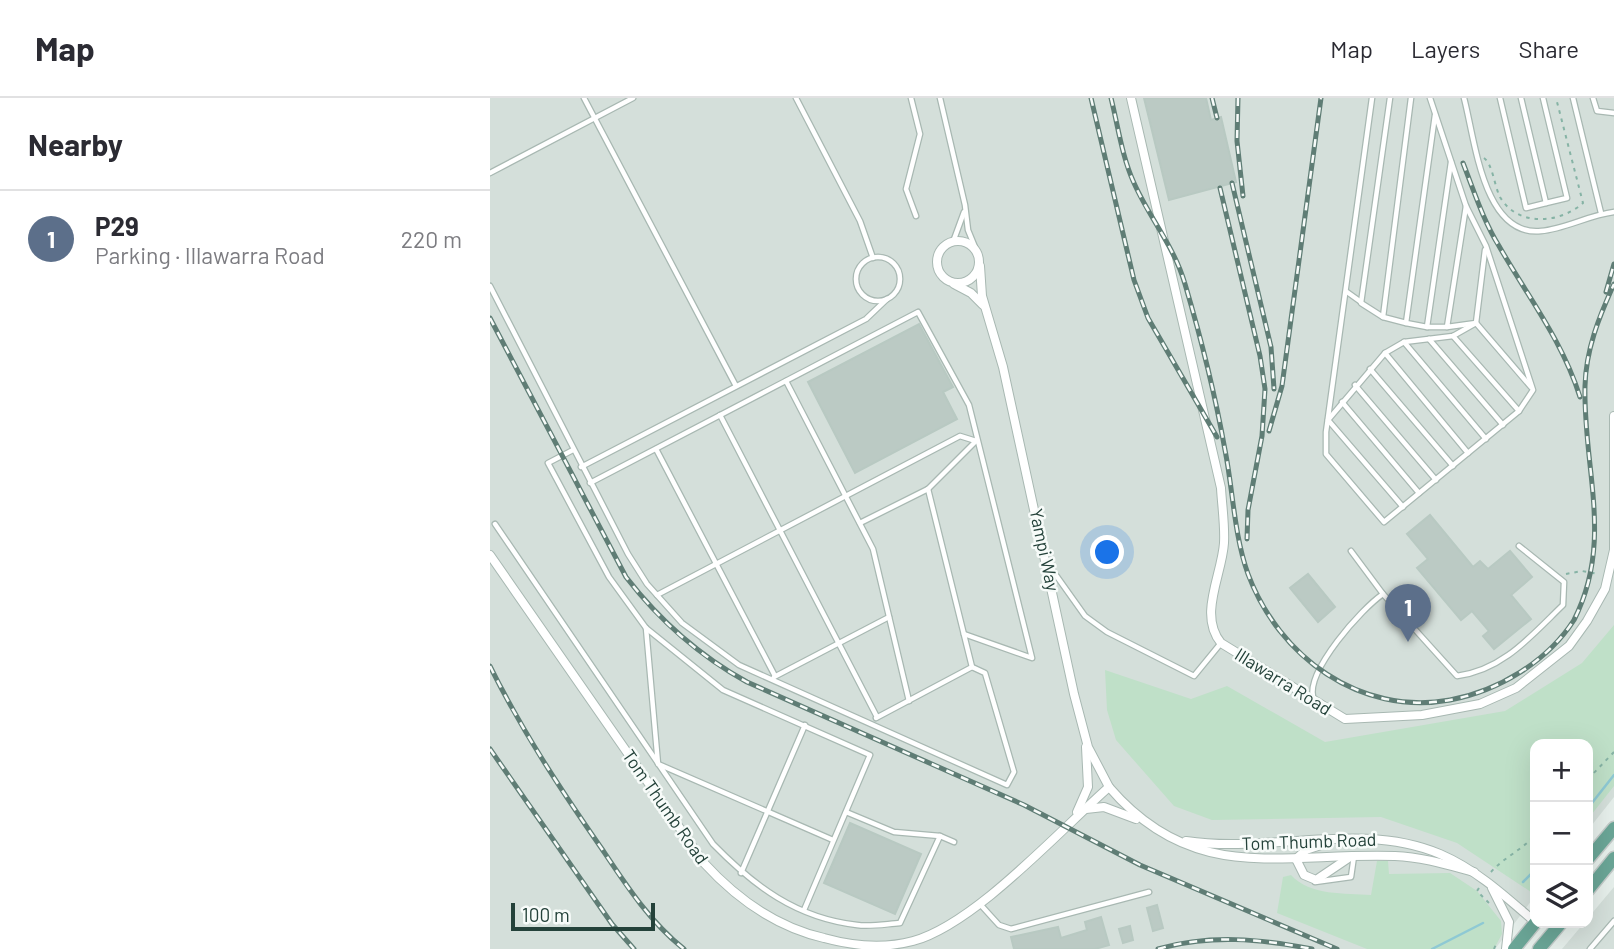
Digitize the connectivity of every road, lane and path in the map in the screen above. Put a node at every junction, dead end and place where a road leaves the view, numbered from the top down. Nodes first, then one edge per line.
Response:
1 (584, 98) edge
2 (633, 98) edge
3 (796, 98) edge
4 (911, 98) edge
5 (940, 98) edge
6 (1131, 98) edge
7 (1372, 98) edge
8 (1390, 98) edge
9 (1411, 98) edge
10 (1430, 98) edge
11 (1464, 98) edge
12 (1500, 98) edge
13 (1521, 98) edge
14 (1543, 98) edge
15 (1573, 98) edge
16 (1593, 98) edge
17 (1614, 113) edge
18 (1436, 114) junction
19 (595, 118) junction
20 (1451, 161) junction
21 (490, 173) edge
22 (1546, 203) junction
23 (965, 205) junction
24 (1466, 205) junction
25 (1614, 212) edge
26 (1601, 213) junction
27 (916, 216) dead end
28 (953, 242) junction
29 (1486, 246) junction
30 (977, 252) junction
31 (873, 258) junction
32 (980, 265) junction
33 (950, 282) junction
34 (490, 286) edge
35 (1348, 292) junction
36 (887, 299) junction
37 (1362, 303) junction
38 (986, 311) junction
39 (1383, 317) junction
40 (1406, 323) junction
41 (1476, 323) junction
42 (1427, 327) junction
43 (1447, 327) junction
44 (1453, 336) junction
45 (1429, 339) junction
46 (1404, 342) junction
47 (1385, 353) junction
48 (1370, 369) junction
49 (786, 381) junction
50 (1355, 385) junction
51 (737, 386) junction
52 (1533, 390) junction
53 (1342, 402) junction
54 (1519, 411) junction
55 (720, 415) junction
56 (1614, 416) edge
57 (1328, 420) junction
58 (1503, 425) junction
59 (1486, 439) junction
60 (976, 441) junction
61 (656, 449) junction
62 (573, 450) junction
63 (1468, 453) junction
64 (1453, 466) junction
65 (581, 467) junction
66 (1436, 480) junction
67 (590, 483) junction
68 (928, 489) junction
69 (1419, 494) junction
70 (846, 496) junction
71 (1403, 507) junction
72 (860, 523) junction
73 (495, 524) dead end
74 (781, 530) junction
75 (1519, 545) dead end
76 (1614, 549) edge
77 (1351, 551) dead end
78 (490, 555) edge
79 (1047, 563) junction
80 (716, 564) junction
81 (1558, 575) junction
82 (1608, 577) junction
83 (1383, 594) junction
84 (657, 595) junction
85 (889, 617) junction
86 (646, 628) junction
87 (964, 634) junction
88 (839, 643) junction
89 (1221, 643) junction
90 (972, 667) junction
91 (773, 677) junction
92 (1313, 697) junction
93 (909, 701) junction
94 (877, 717) junction
95 (869, 721) junction
96 (805, 725) junction
97 (1085, 734) junction
98 (1614, 751) edge
99 (658, 764) junction
100 (1593, 774) edge
101 (1109, 787) junction
102 (767, 812) junction
103 (846, 812) junction
104 (1077, 815) junction
105 (1152, 827) junction
106 (1614, 828) edge
107 (940, 836) junction
108 (1347, 840) junction
109 (833, 841) junction
110 (1179, 841) junction
111 (954, 842) dead end
112 (1593, 853) edge
113 (1353, 855) junction
114 (1614, 858) edge
115 (1296, 859) junction
116 (1474, 872) junction
117 (741, 873) junction
118 (1307, 877) junction
119 (1489, 882) junction
120 (1593, 884) edge
121 (1149, 892) dead end
122 (978, 903) junction
123 (804, 910) junction
124 (1530, 917) edge
125 (1614, 921) edge
126 (1531, 928) edge
127 (1542, 928) edge
128 (1556, 928) edge
129 (1549, 936) junction
130 (1506, 949) edge
131 (1514, 949) edge
132 (1539, 949) edge
133 (1590, 949) edge

1 - 19 lane
2 - 19 lane
3 - 31 lane
4 - 27 lane
5 - 23 lane, Yampi Way
6 - 89 street, Illawarra Road
7 - 35 lane
8 - 37 lane
9 - 39 lane
10 - 18 lane
11 - 26 lane
12 - 22 lane
13 - 22 lane
14 - 22 lane
15 - 26 lane
16 - 17 lane
18 - 20 lane
18 - 40 lane
19 - 21 lane
19 - 51 lane
20 - 24 lane
20 - 42 lane
23 - 28 lane
23 - 30 lane, Yampi Way
24 - 29 lane
24 - 43 lane
25 - 26 lane
28 - 30 street
28 - 33 street
29 - 41 lane
29 - 52 lane
30 - 32 street, Yampi Way
31 - 36 lane
31 - 36 lane
32 - 33 street
32 - 38 street, Yampi Way
33 - 38 street
34 - 62 lane
35 - 37 lane
35 - 57 lane
36 - 51 lane
37 - 39 lane
38 - 79 street, Yampi Way
39 - 40 lane
40 - 42 lane
41 - 43 lane
41 - 44 lane
41 - 52 lane
42 - 43 lane
44 - 45 lane
44 - 54 lane
45 - 46 lane
45 - 58 lane
46 - 47 lane
46 - 59 lane
47 - 48 lane
47 - 63 lane
48 - 50 lane
48 - 64 lane
49 - 55 lane
49 - 60 lane
49 - 70 lane
50 - 53 lane
50 - 66 lane
51 - 65 lane
52 - 54 lane
53 - 57 lane
53 - 69 lane
54 - 58 lane
55 - 61 lane
55 - 74 lane
56 - 76 street, Illawarra Road
57 - 71 lane
57 - 71 lane
58 - 59 lane
59 - 63 lane
60 - 68 lane
60 - 70 lane
60 - 87 lane
61 - 67 lane
61 - 80 lane
62 - 65 lane
62 - 86 lane
63 - 64 lane
64 - 66 lane
65 - 67 lane
66 - 69 lane
67 - 84 lane
68 - 72 lane
68 - 87 lane
69 - 71 lane
70 - 72 lane
70 - 74 lane
72 - 85 lane
73 - 99 lane
74 - 80 lane
74 - 88 lane
75 - 81 lane
76 - 82 street, Illawarra Road
77 - 83 lane
78 - 122 street, Tom Thumb Road
79 - 89 lane
79 - 97 street, Yampi Way
80 - 84 lane
80 - 91 lane
81 - 82 path
81 - 83 lane
82 - 92 street, Illawarra Road
83 - 92 lane
84 - 91 lane
85 - 88 lane
85 - 93 lane
86 - 96 lane
86 - 99 lane
87 - 90 lane
88 - 91 lane
88 - 94 lane
89 - 92 street, Illawarra Road
90 - 93 lane
90 - 95 lane
91 - 95 lane
93 - 94 lane
94 - 95 lane
96 - 102 lane
96 - 103 lane
97 - 101 street, Yampi Way
97 - 104 street
98 - 100 path
99 - 102 lane
99 - 117 lane
101 - 104 street, Tom Thumb Road
101 - 105 street, Tom Thumb Road
102 - 109 lane
102 - 117 lane
103 - 107 lane
103 - 109 lane
104 - 105 street
104 - 122 street, Tom Thumb Road
105 - 110 street, Tom Thumb Road
106 - 112 main road
107 - 111 lane
107 - 123 lane
108 - 110 street, Tom Thumb Road
108 - 115 street
108 - 116 street, Tom Thumb Road
109 - 123 lane
110 - 115 street, Tom Thumb Road
113 - 115 street, Tom Thumb Road
113 - 116 street, Tom Thumb Road
113 - 118 street
113 - 118 lane
114 - 120 main road
115 - 118 street
116 - 119 street, Tom Thumb Road
117 - 123 lane
119 - 124 street, Tom Thumb Road
119 - 130 street, Tom Thumb Road
121 - 122 lane
125 - 133 lane
126 - 131 main road
127 - 129 main road
128 - 129 main road
129 - 132 main road

